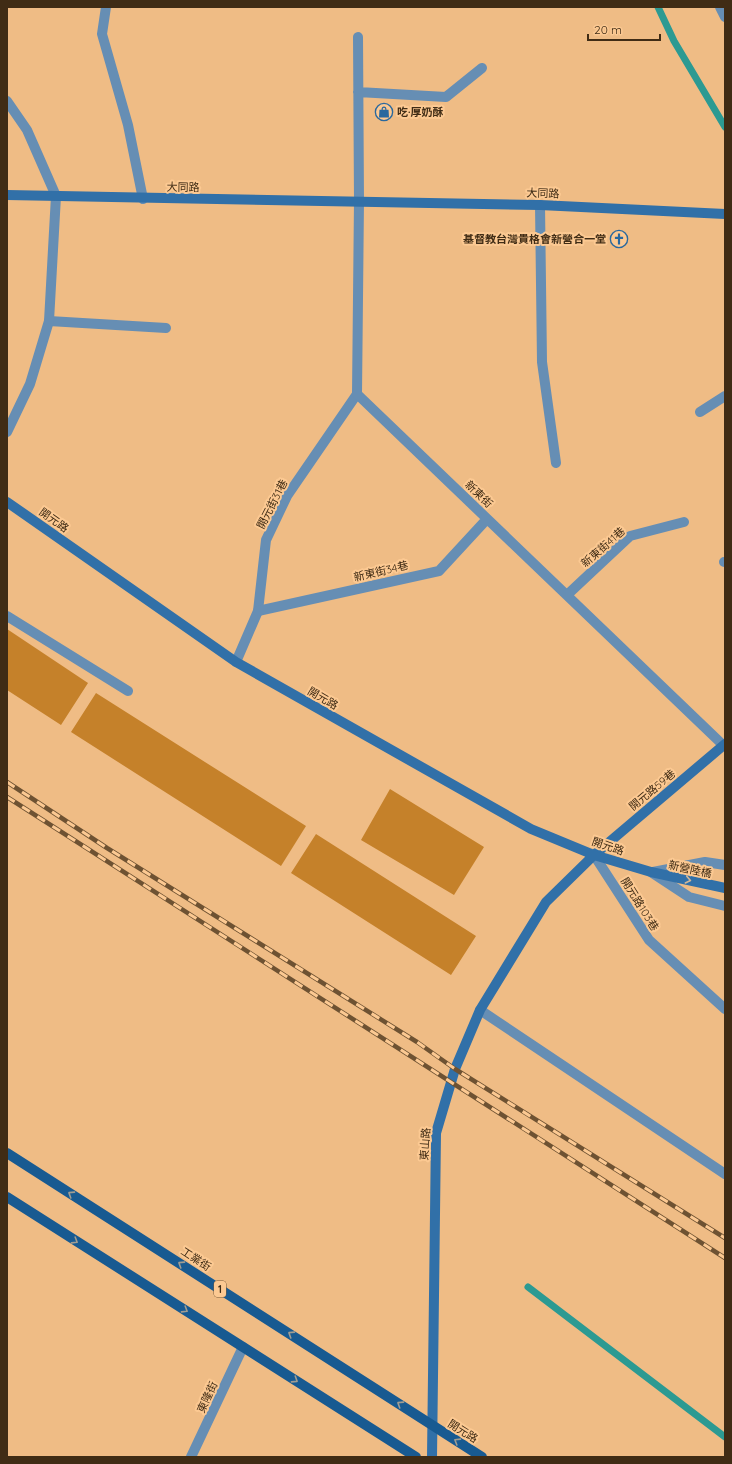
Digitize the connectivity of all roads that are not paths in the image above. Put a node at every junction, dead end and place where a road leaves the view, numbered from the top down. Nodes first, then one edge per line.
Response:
1 (106, 7) edge
2 (720, 7) edge
3 (725, 17) edge
4 (358, 37) dead end
5 (482, 68) dead end
6 (358, 92) junction
7 (7, 101) edge
8 (7, 195) edge
9 (56, 196) junction
10 (142, 199) junction
11 (359, 202) junction
12 (540, 205) junction
13 (725, 214) edge
14 (49, 321) junction
15 (166, 328) dead end
16 (357, 394) junction
17 (725, 396) edge
18 (700, 412) dead end
19 (7, 432) edge
20 (556, 463) dead end
21 (7, 502) edge
22 (487, 518) junction
23 (684, 522) dead end
24 (567, 595) junction
25 (258, 611) junction
26 (7, 616) edge
27 (236, 662) junction
28 (128, 691) dead end
29 (724, 745) edge
30 (594, 855) junction
31 (725, 865) edge
32 (651, 872) junction
33 (725, 888) edge
34 (725, 906) edge
35 (725, 1009) edge
36 (480, 1010) junction
37 (7, 1153) edge
38 (725, 1174) edge
39 (7, 1197) edge
40 (244, 1347) junction
41 (432, 1426) junction
42 (191, 1457) edge
43 (416, 1457) edge
44 (432, 1457) edge
45 (482, 1457) edge

1 - 10 street
2 - 3 street
4 - 6 street
5 - 6 street
6 - 11 street
7 - 9 street
8 - 9 street, 大同路
9 - 10 street, 大同路
9 - 14 street
10 - 11 street, 大同路
11 - 12 street, 大同路
11 - 16 street
12 - 13 street, 大同路
12 - 20 street
14 - 15 street
14 - 19 street
16 - 22 street, 新東街
16 - 25 street, 開元街31巷
17 - 18 street
21 - 27 street, 開元路
22 - 24 street, 新東街
22 - 25 street, 新東街34巷
23 - 24 street, 新東街41巷
24 - 29 street, 新東街
25 - 27 street, 開元街31巷
26 - 28 street
27 - 30 street, 開元路
29 - 30 street, 開元路59巷
30 - 32 street, 開元路
30 - 35 street, 開元路103巷
30 - 36 street, 東山路
31 - 32 street
32 -> 33 street, 新營陸橋
32 - 34 street
36 - 38 street
36 - 41 street, 東山路
41 -> 37 main road, 工業街 / 1
39 -> 40 main road
40 - 42 street, 東隆街
40 -> 43 main road
41 - 44 street, 東山路
45 -> 41 main road, 開元路 / 1

